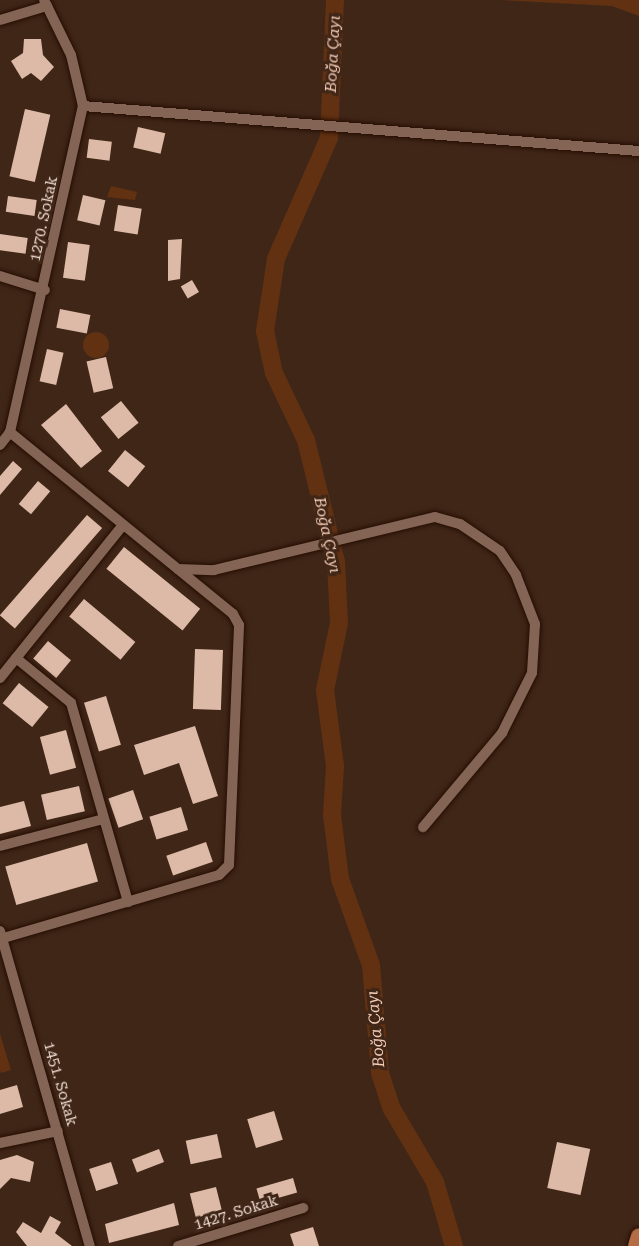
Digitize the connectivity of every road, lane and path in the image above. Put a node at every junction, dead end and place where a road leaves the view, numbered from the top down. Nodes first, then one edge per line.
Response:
1 (46, 3) edge
2 (0, 20) edge
3 (83, 106) junction
4 (639, 151) edge
5 (0, 276) edge
6 (45, 290) junction
7 (10, 432) junction
8 (0, 445) edge
9 (123, 525) junction
10 (178, 569) junction
11 (16, 658) junction
12 (0, 678) edge
13 (104, 819) junction
14 (423, 827) dead end
15 (0, 846) edge
16 (128, 902) junction
17 (1, 936) edge
18 (58, 1131) junction
19 (0, 1143) edge
20 (303, 1208) dead end
21 (639, 1236) edge
22 (90, 1246) edge
23 (178, 1246) edge
24 (636, 1246) edge

1 - 2 street
1 - 3 street, 1270. Sokak
3 - 4 street
3 - 6 street, 1270. Sokak
5 - 6 street
6 - 7 street, 1270. Sokak
7 - 8 street, 1270. Sokak
7 - 9 street
9 - 10 street
9 - 11 street
10 - 14 street
10 - 16 street
11 - 12 street
11 - 13 street
13 - 15 street
13 - 16 street
16 - 17 street
17 - 18 street, 1451. Sokak
18 - 19 street
18 - 22 street, 1451. Sokak
20 - 23 street, 1427. Sokak
21 - 24 highway

